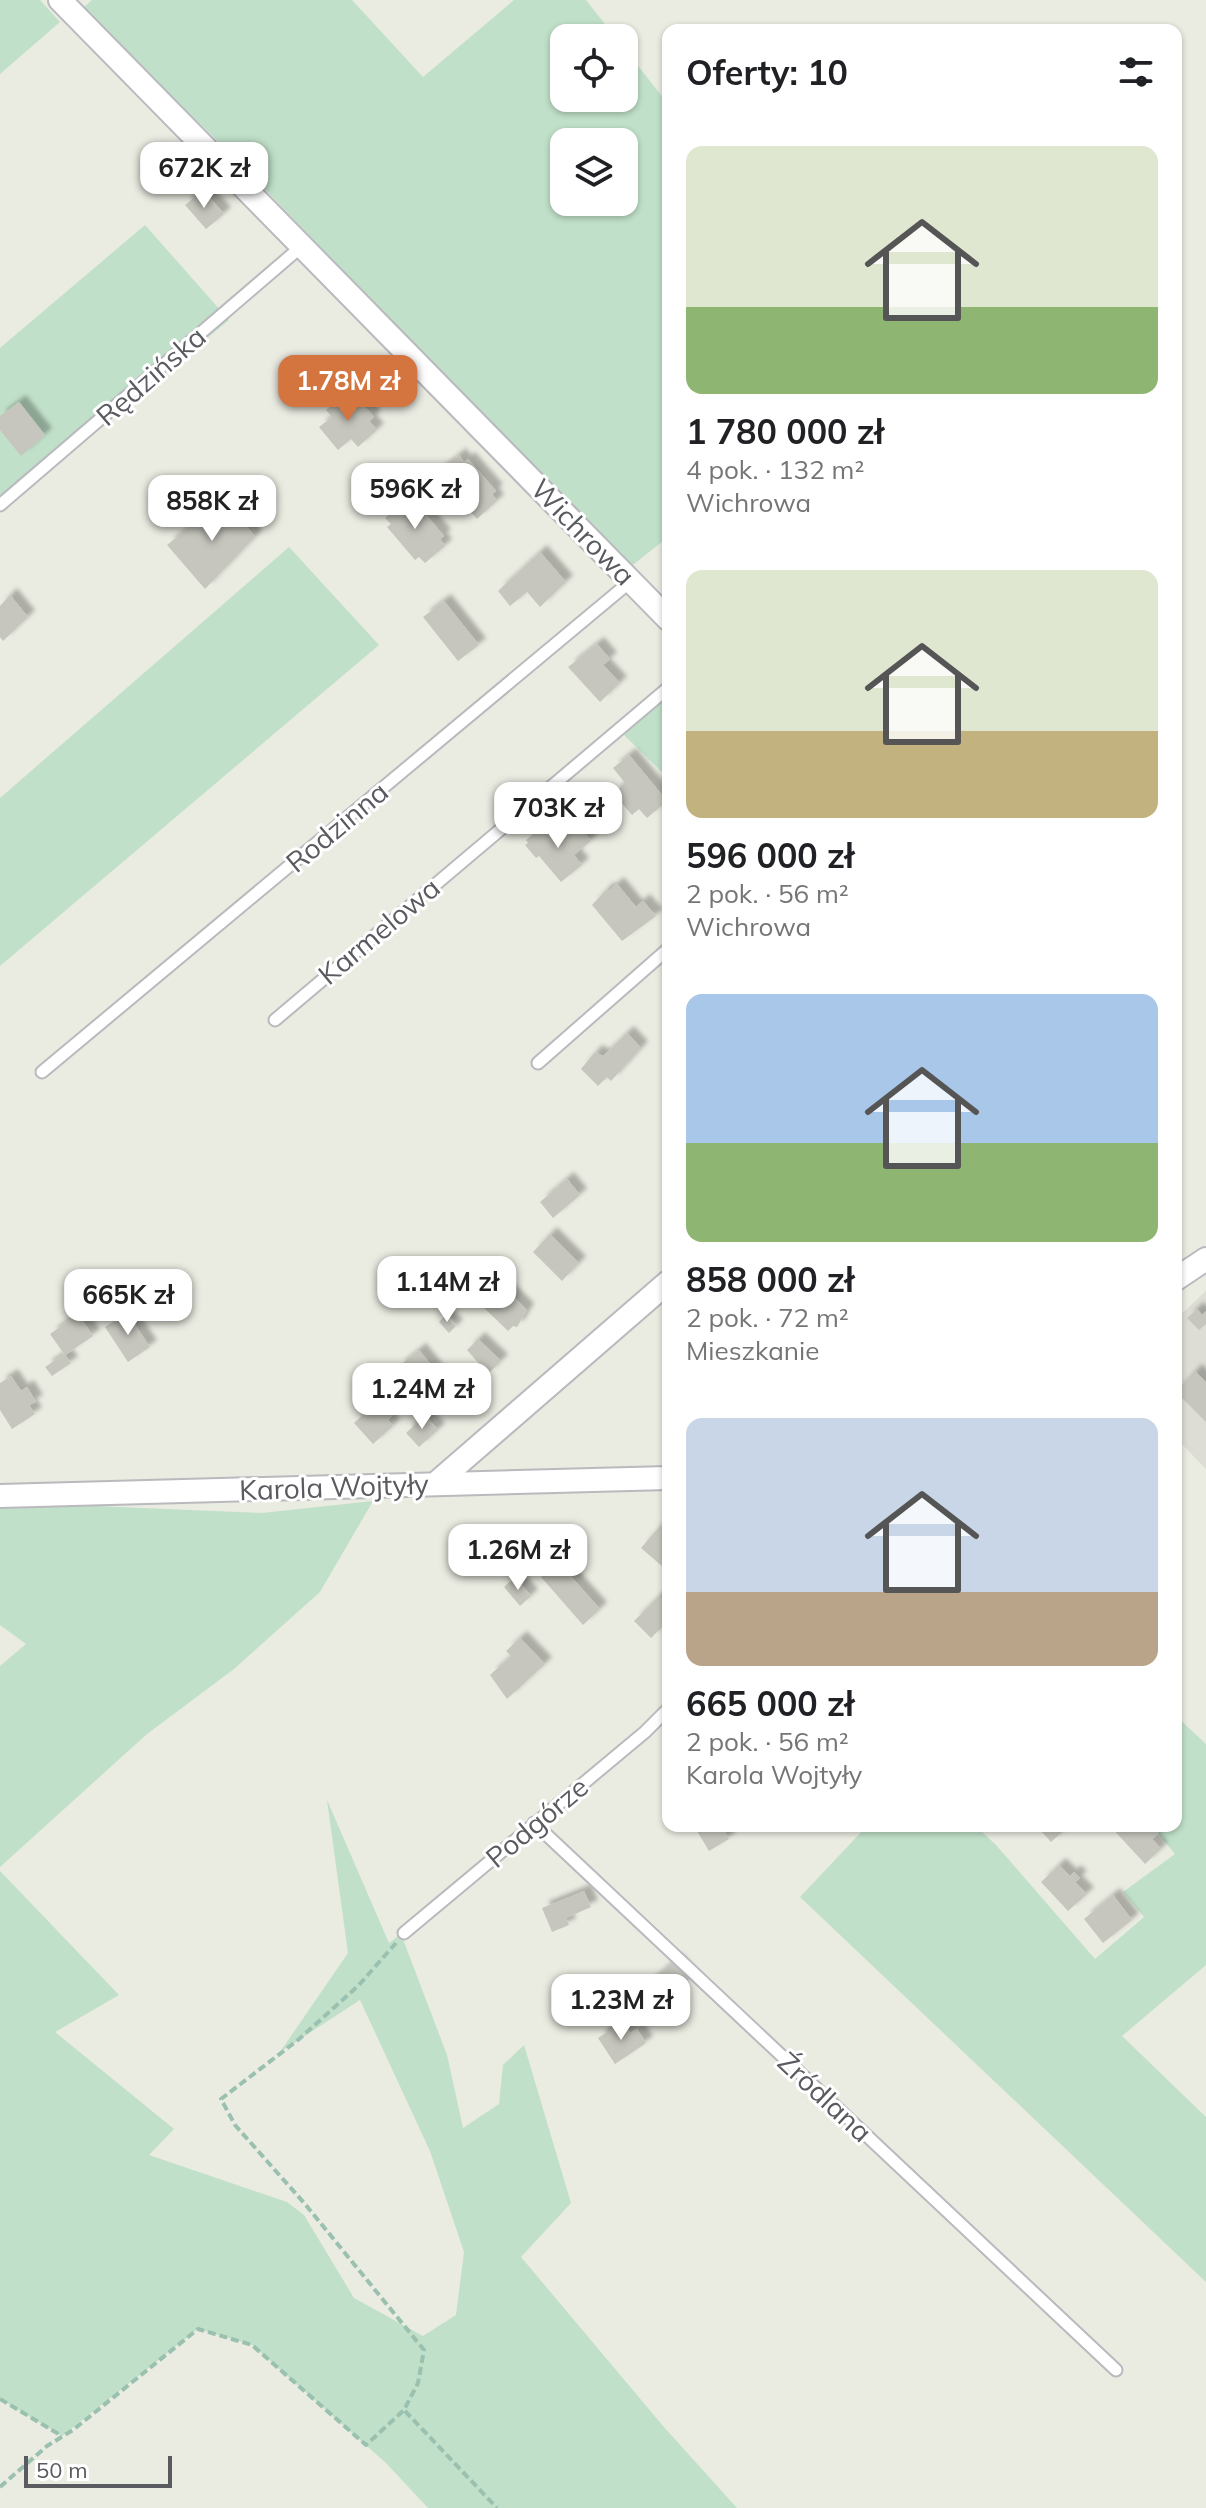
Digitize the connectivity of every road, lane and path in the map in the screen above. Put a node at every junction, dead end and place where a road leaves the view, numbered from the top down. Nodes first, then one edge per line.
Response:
1 (60, 0) edge
2 (302, 246) junction
3 (0, 505) edge
4 (631, 581) junction
5 (662, 613) edge
6 (662, 693) edge
7 (662, 954) edge
8 (275, 1020) dead end
9 (538, 1063) dead end
10 (42, 1072) dead end
11 (1206, 1259) edge
12 (1182, 1275) edge
13 (662, 1287) edge
14 (662, 1478) edge
15 (435, 1484) junction
16 (0, 1496) edge
17 (662, 1715) edge
18 (534, 1823) junction
19 (404, 1933) joint
20 (1116, 2370) dead end
21 (0, 2399) edge
22 (404, 2410) junction
23 (62, 2436) junction
24 (0, 2487) edge
25 (497, 2508) edge

1 - 2 street, Wichrowa
2 - 3 lane, Rędzińska
2 - 4 street, Wichrowa
4 - 5 street, Wichrowa
4 - 10 lane, Rodzinna
6 - 8 lane, Karmelowa
7 - 9 lane
11 - 12 street
13 - 15 street
14 - 15 street, Karola Wojtyły
15 - 16 street, Karola Wojtyły
17 - 18 lane, Podgórze
18 - 19 lane, Podgórze
18 - 20 lane, Źródlana
19 - 22 path
21 - 23 path
22 - 23 path
22 - 25 path
23 - 24 path

